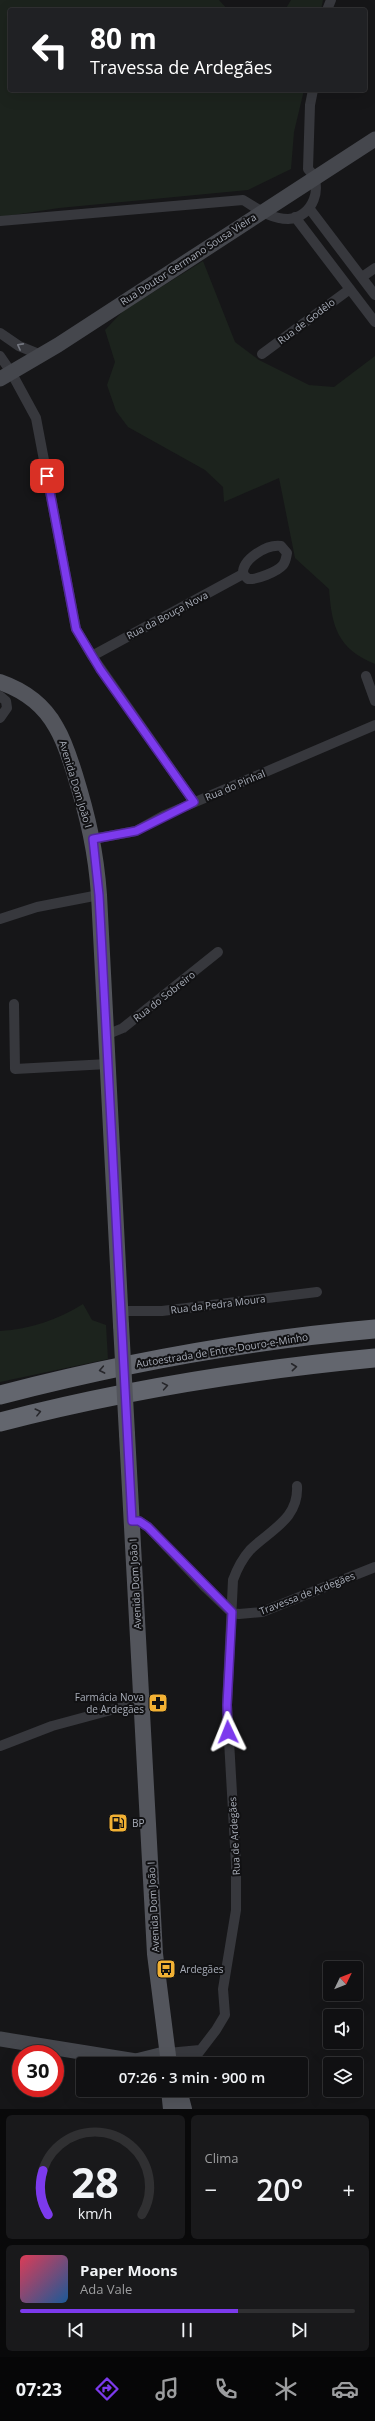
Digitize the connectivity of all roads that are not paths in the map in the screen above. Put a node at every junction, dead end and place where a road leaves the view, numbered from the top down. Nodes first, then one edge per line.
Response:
1 (313, 92) edge
2 (375, 139) edge
3 (315, 176) junction
4 (309, 208) junction
5 (261, 211) junction
6 (296, 217) junction
7 (0, 220) edge
8 (375, 268) edge
9 (362, 278) junction
10 (350, 289) junction
11 (375, 295) edge
12 (375, 322) edge
13 (0, 333) edge
14 (262, 354) dead end
15 (41, 355) junction
16 (0, 356) edge
17 (6, 375) edge
18 (243, 574) dead end
19 (92, 656) junction
20 (366, 676) dead end
21 (0, 682) edge
22 (0, 696) edge
23 (375, 701) edge
24 (0, 718) edge
25 (375, 725) edge
26 (194, 802) junction
27 (93, 839) junction
28 (99, 895) junction
29 (0, 919) edge
30 (218, 952) dead end
31 (14, 1004) dead end
32 (106, 1035) junction
33 (108, 1064) junction
34 (317, 1292) dead end
35 (120, 1318) junction
36 (375, 1329) edge
37 (375, 1358) edge
38 (0, 1394) edge
39 (0, 1422) edge
40 (297, 1486) dead end
41 (132, 1521) junction
42 (375, 1567) edge
43 (232, 1612) junction
44 (141, 1702) junction
45 (0, 1746) edge
46 (0, 2039) edge
47 (200, 2050) junction
48 (104, 2057) edge
49 (168, 2057) edge
50 (175, 2057) edge
51 (195, 2057) edge
52 (170, 2097) edge
53 (181, 2097) edge
54 (171, 2109) edge
55 (184, 2109) edge

1 - 3 street
2 - 3 street, Rua Doutor Germano Sousa Vieira
3 - 4 street
3 - 5 street, Rua Doutor Germano Sousa Vieira
4 - 6 street
4 - 9 street
5 - 6 street
5 - 7 street
5 - 15 street, Rua Doutor Germano Sousa Vieira
6 - 10 street
8 - 9 street
9 - 11 street
10 - 12 street
10 - 14 street, Rua de Godêlo
15 -> 13 street
15 - 17 street, Rua Doutor Germano Sousa Vieira
16 - 17 street
17 - 19 street
18 - 19 street, Rua da Bouça Nova
19 - 26 street
20 - 23 street
21 - 27 main road, Avenida Dom João I
22 - 24 street
25 - 26 street, Rua do Pinhal
26 - 27 street, Rua do Pinhal
27 - 28 main road, Avenida Dom João I
28 - 29 street
28 - 32 main road, Avenida Dom João I
30 - 32 street, Rua do Sobreiro
31 - 33 street
32 - 33 main road, Avenida Dom João I
33 - 35 main road, Avenida Dom João I
34 - 35 street, Rua da Pedra Moura
35 - 41 main road, Avenida Dom João I, bridge
36 -> 38 highway, Autoestrada de Entre-Douro-e-Minho
39 -> 37 highway
40 - 43 street, Rua de Ardegães
41 - 43 street
41 - 44 main road, Avenida Dom João I
42 - 43 street, Travessa de Ardegães
43 - 47 street, Rua de Ardegães
44 - 45 street
44 - 49 main road, Avenida Dom João I
46 - 48 street
47 - 50 street
47 - 51 street, Rua de Ardegães
52 - 54 main road
53 - 55 main road

